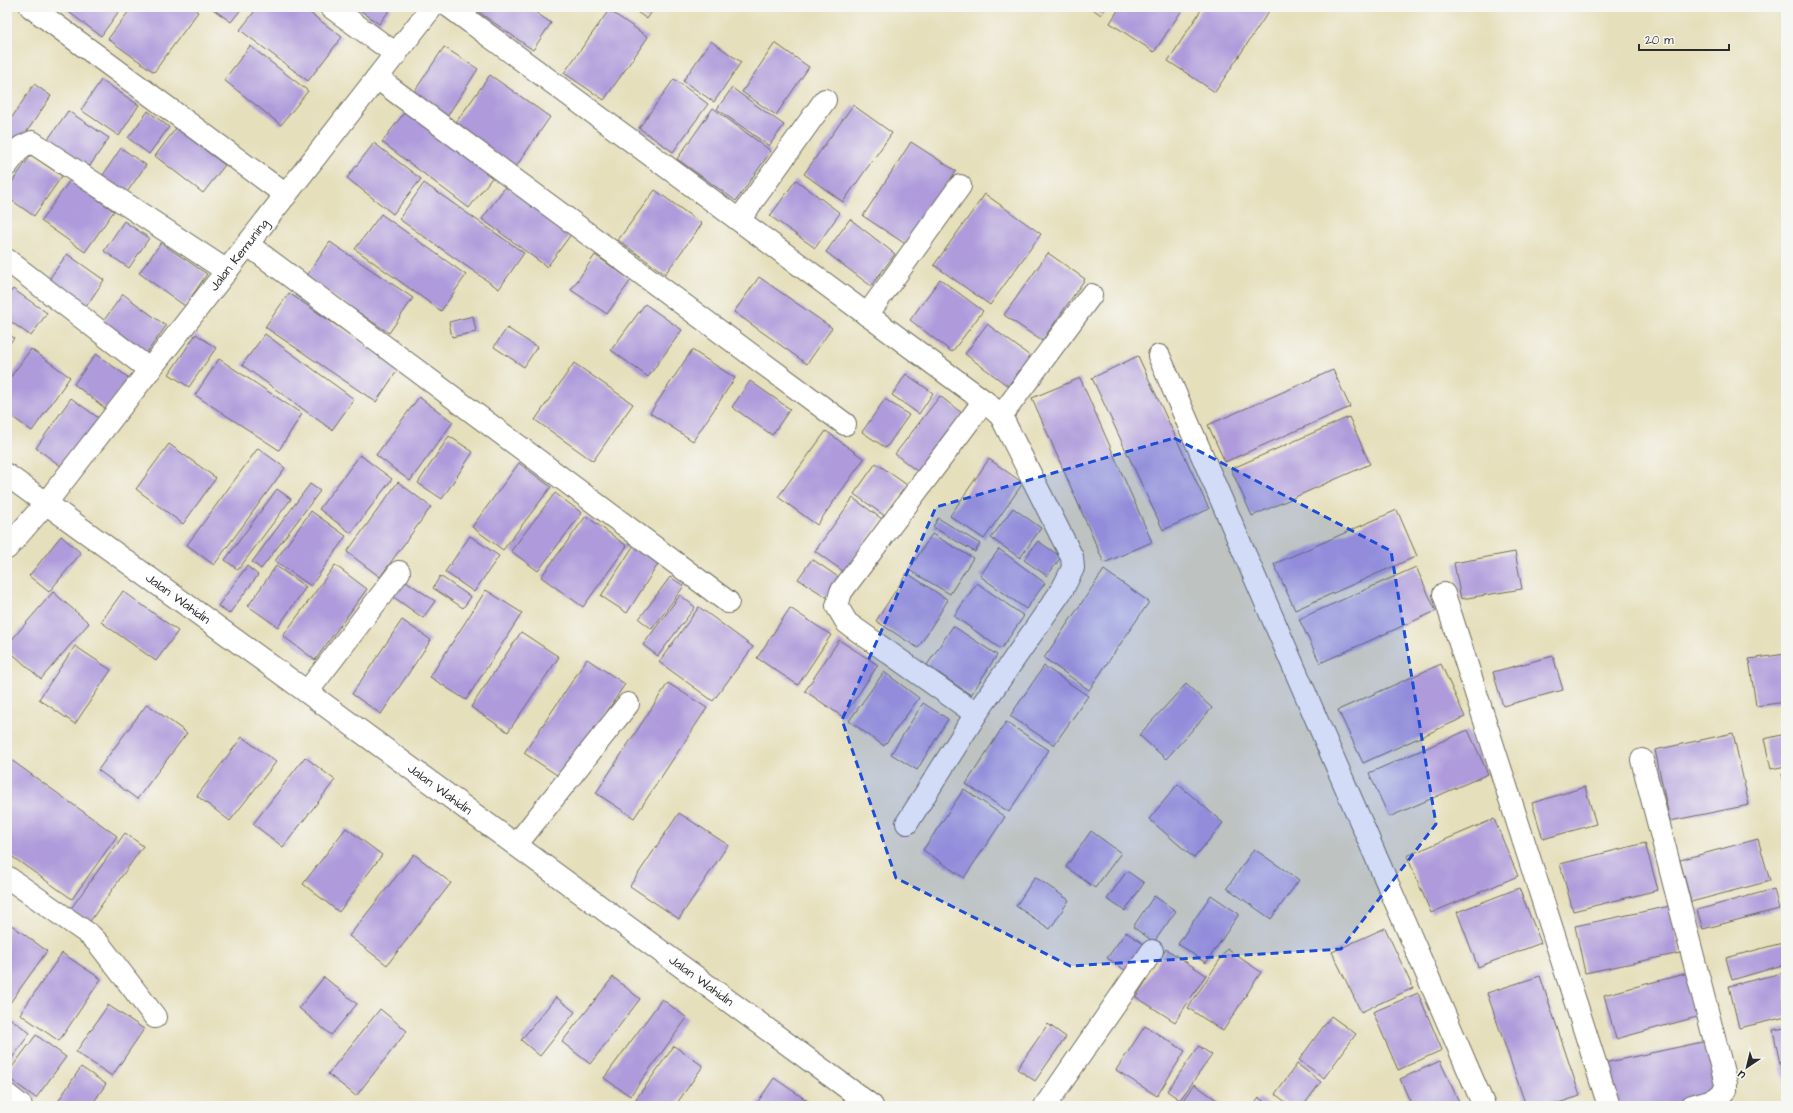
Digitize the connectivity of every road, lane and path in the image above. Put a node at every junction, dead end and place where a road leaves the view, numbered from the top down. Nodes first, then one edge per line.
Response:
1 (31, 7) edge
2 (332, 7) edge
3 (432, 7) edge
4 (450, 7) edge
5 (396, 54) junction
6 (377, 78) junction
7 (825, 100) dead end
8 (7, 164) edge
9 (960, 186) dead end
10 (286, 195) junction
11 (739, 220) junction
12 (247, 244) junction
13 (7, 260) edge
14 (227, 271) junction
15 (1091, 296) dead end
16 (867, 315) junction
17 (1159, 356) dead end
18 (150, 370) junction
19 (984, 401) junction
20 (1001, 416) junction
21 (845, 424) dead end
22 (7, 475) edge
23 (46, 503) junction
24 (7, 548) edge
25 (399, 572) dead end
26 (1444, 594) dead end
27 (728, 602) dead end
28 (307, 692) junction
29 (628, 704) dead end
30 (976, 714) junction
31 (1642, 760) dead end
32 (906, 823) dead end
33 (516, 845) junction
34 (7, 877) edge
35 (1152, 951) dead end
36 (155, 1017) dead end
37 (7, 1095) edge
38 (21, 1106) edge
39 (872, 1106) edge
40 (1045, 1106) edge
41 (1484, 1106) edge
42 (1610, 1106) edge
43 (1692, 1106) edge

1 - 10 street
2 - 5 street
3 - 5 street, Jalan Kemuning
4 - 11 street
5 - 6 street, Jalan Kemuning
6 - 10 street, Jalan Kemuning
6 - 21 street
7 - 11 street
8 - 14 street
9 - 16 street
10 - 12 street, Jalan Kemuning
11 - 16 street
12 - 14 street, Jalan Kemuning
12 - 27 street
13 - 18 street
14 - 18 street, Jalan Kemuning
15 - 20 street
16 - 19 street
17 - 41 street
18 - 23 street, Jalan Kemuning
19 - 20 street
19 - 30 street
20 - 30 street
22 - 23 street, Jalan Wahidin
23 - 24 street, Jalan Kemuning
23 - 28 street, Jalan Wahidin
25 - 28 street
26 - 42 street
28 - 33 street, Jalan Wahidin
29 - 33 street
30 - 32 street
31 - 43 street
33 - 39 street, Jalan Wahidin
34 - 36 street
35 - 40 street
37 - 38 street

